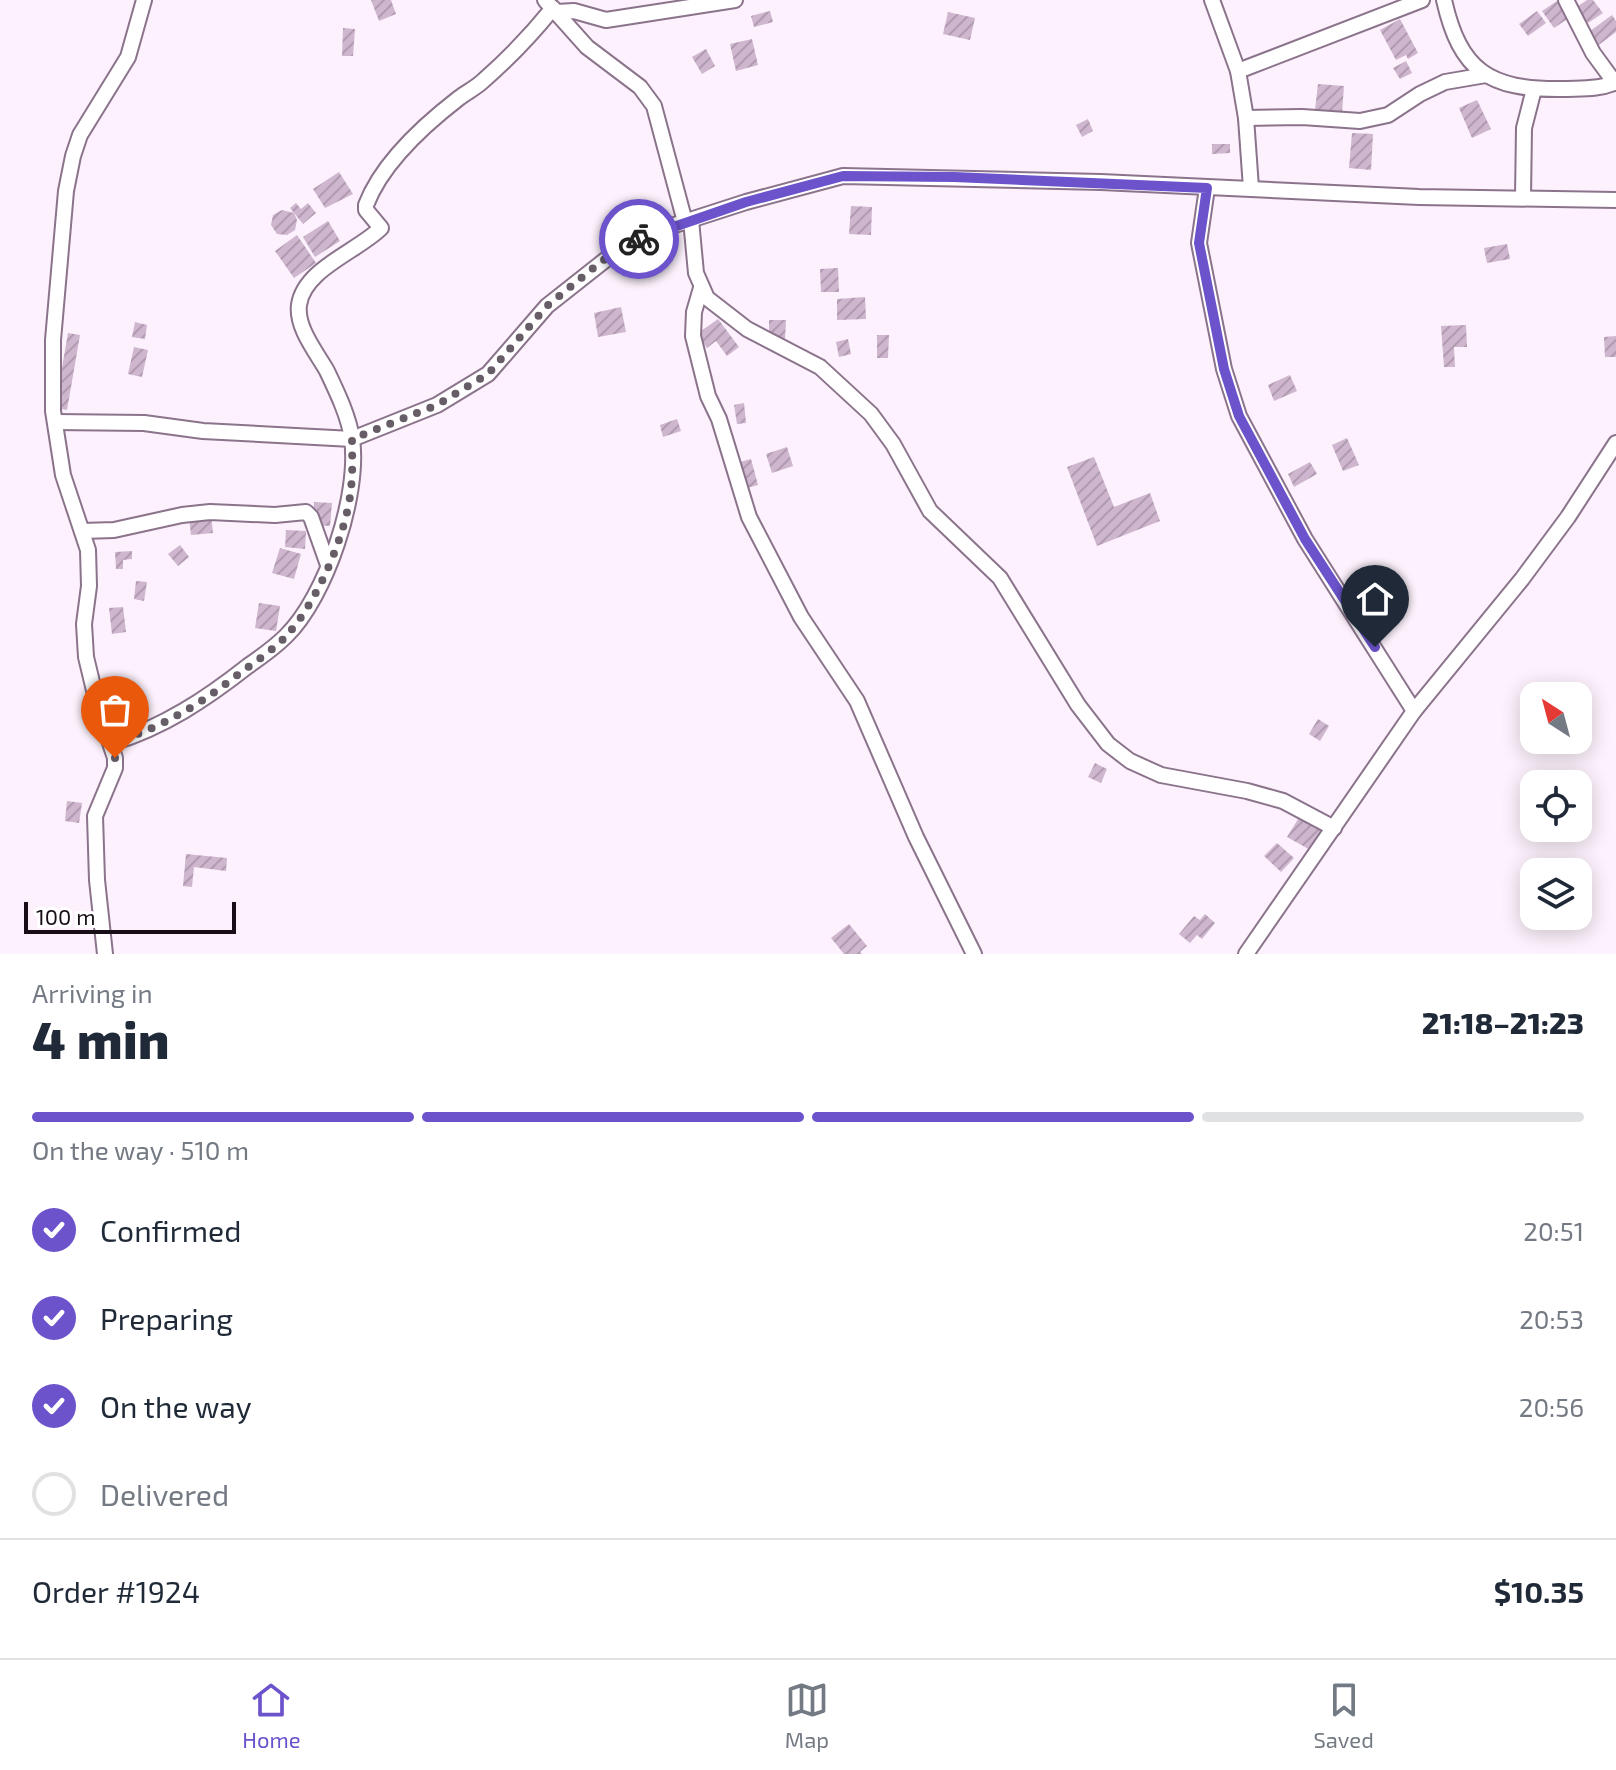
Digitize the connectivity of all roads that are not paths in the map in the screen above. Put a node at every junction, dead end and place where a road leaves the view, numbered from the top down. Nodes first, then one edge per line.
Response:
1 (144, 0) edge
2 (1212, 0) edge
3 (1422, 0) edge
4 (1444, 0) edge
5 (1566, 0) edge
6 (725, 1) edge
7 (551, 7) edge
8 (1238, 71) junction
9 (1486, 75) junction
10 (1615, 82) edge
11 (1534, 89) junction
12 (1246, 118) junction
13 (1207, 188) junction
14 (1251, 188) junction
15 (1523, 197) junction
16 (1616, 200) edge
17 (688, 221) junction
18 (701, 288) junction
19 (55, 422) junction
20 (352, 439) junction
21 (1616, 443) edge
22 (82, 531) junction
23 (328, 565) junction
24 (1414, 711) junction
25 (112, 743) junction
26 (1334, 828) junction
27 (105, 954) edge
28 (974, 954) edge
29 (1246, 954) edge

1 - 19 street
2 - 8 street
3 - 8 street
4 - 9 street
5 - 10 street
6 - 7 street
7 - 17 street
7 - 20 street
8 - 12 street
9 - 11 street
9 - 12 street
10 - 11 street
11 - 15 street
12 - 14 street
13 - 14 street
13 - 17 street
13 - 24 street
14 - 15 street
15 - 16 street
17 - 18 street
17 - 20 street
18 - 26 street
18 - 28 street
19 - 20 street
19 - 22 street
20 - 23 street
21 - 24 street
22 - 23 street
22 - 25 street
23 - 25 street
24 - 26 street
25 - 27 street
26 - 29 street

